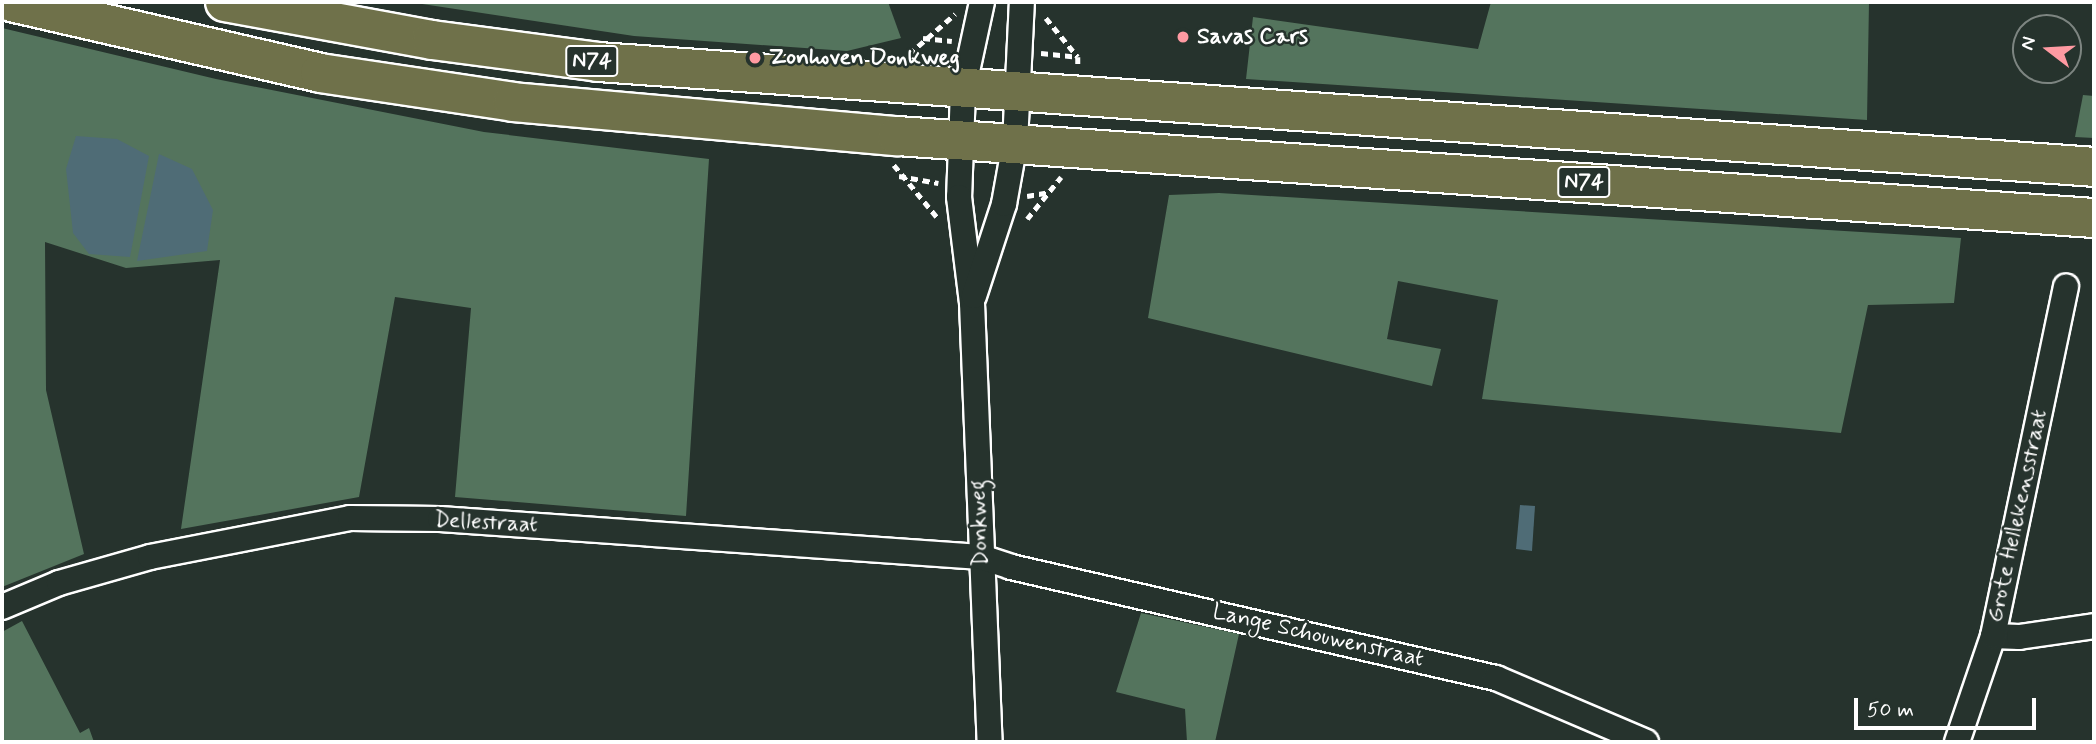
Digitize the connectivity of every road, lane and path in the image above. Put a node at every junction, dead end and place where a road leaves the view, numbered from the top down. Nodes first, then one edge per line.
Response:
1 (11, 2) edge
2 (225, 2) edge
3 (982, 2) edge
4 (1031, 5) edge
5 (962, 90) junction
6 (1020, 92) junction
7 (1077, 98) junction
8 (959, 139) junction
9 (1015, 143) junction
10 (1074, 147) junction
11 (2094, 167) edge
12 (2094, 218) edge
13 (1021, 230) dead end
14 (2066, 287) dead end
15 (972, 303) junction
16 (981, 557) junction
17 (2, 607) edge
18 (2094, 626) edge
19 (1993, 636) junction
20 (990, 742) edge
21 (1646, 742) edge
22 (1957, 742) edge

1 - 8 highway, N74
2 - 5 highway, N74
3 - 5 street, Donkweg
4 - 6 street, Donkweg
4 - 7 path
5 - 6 highway, N74
5 - 8 street, Donkweg
6 - 7 highway, N74
6 - 9 street, Donkweg
7 - 11 highway, N74
8 - 9 highway, N74
8 - 15 street, Donkweg
9 - 10 highway, N74
9 - 15 street, Donkweg
10 - 12 highway, N74
10 - 13 path
14 - 19 street, Grote Hellekensstraat
15 - 16 street, Donkweg
16 - 17 street, Dellestraat
16 - 20 street, Donkweg
16 - 21 street, Lange Schouwenstraat
18 - 19 street
19 - 22 street, Grote Hellekensstraat

